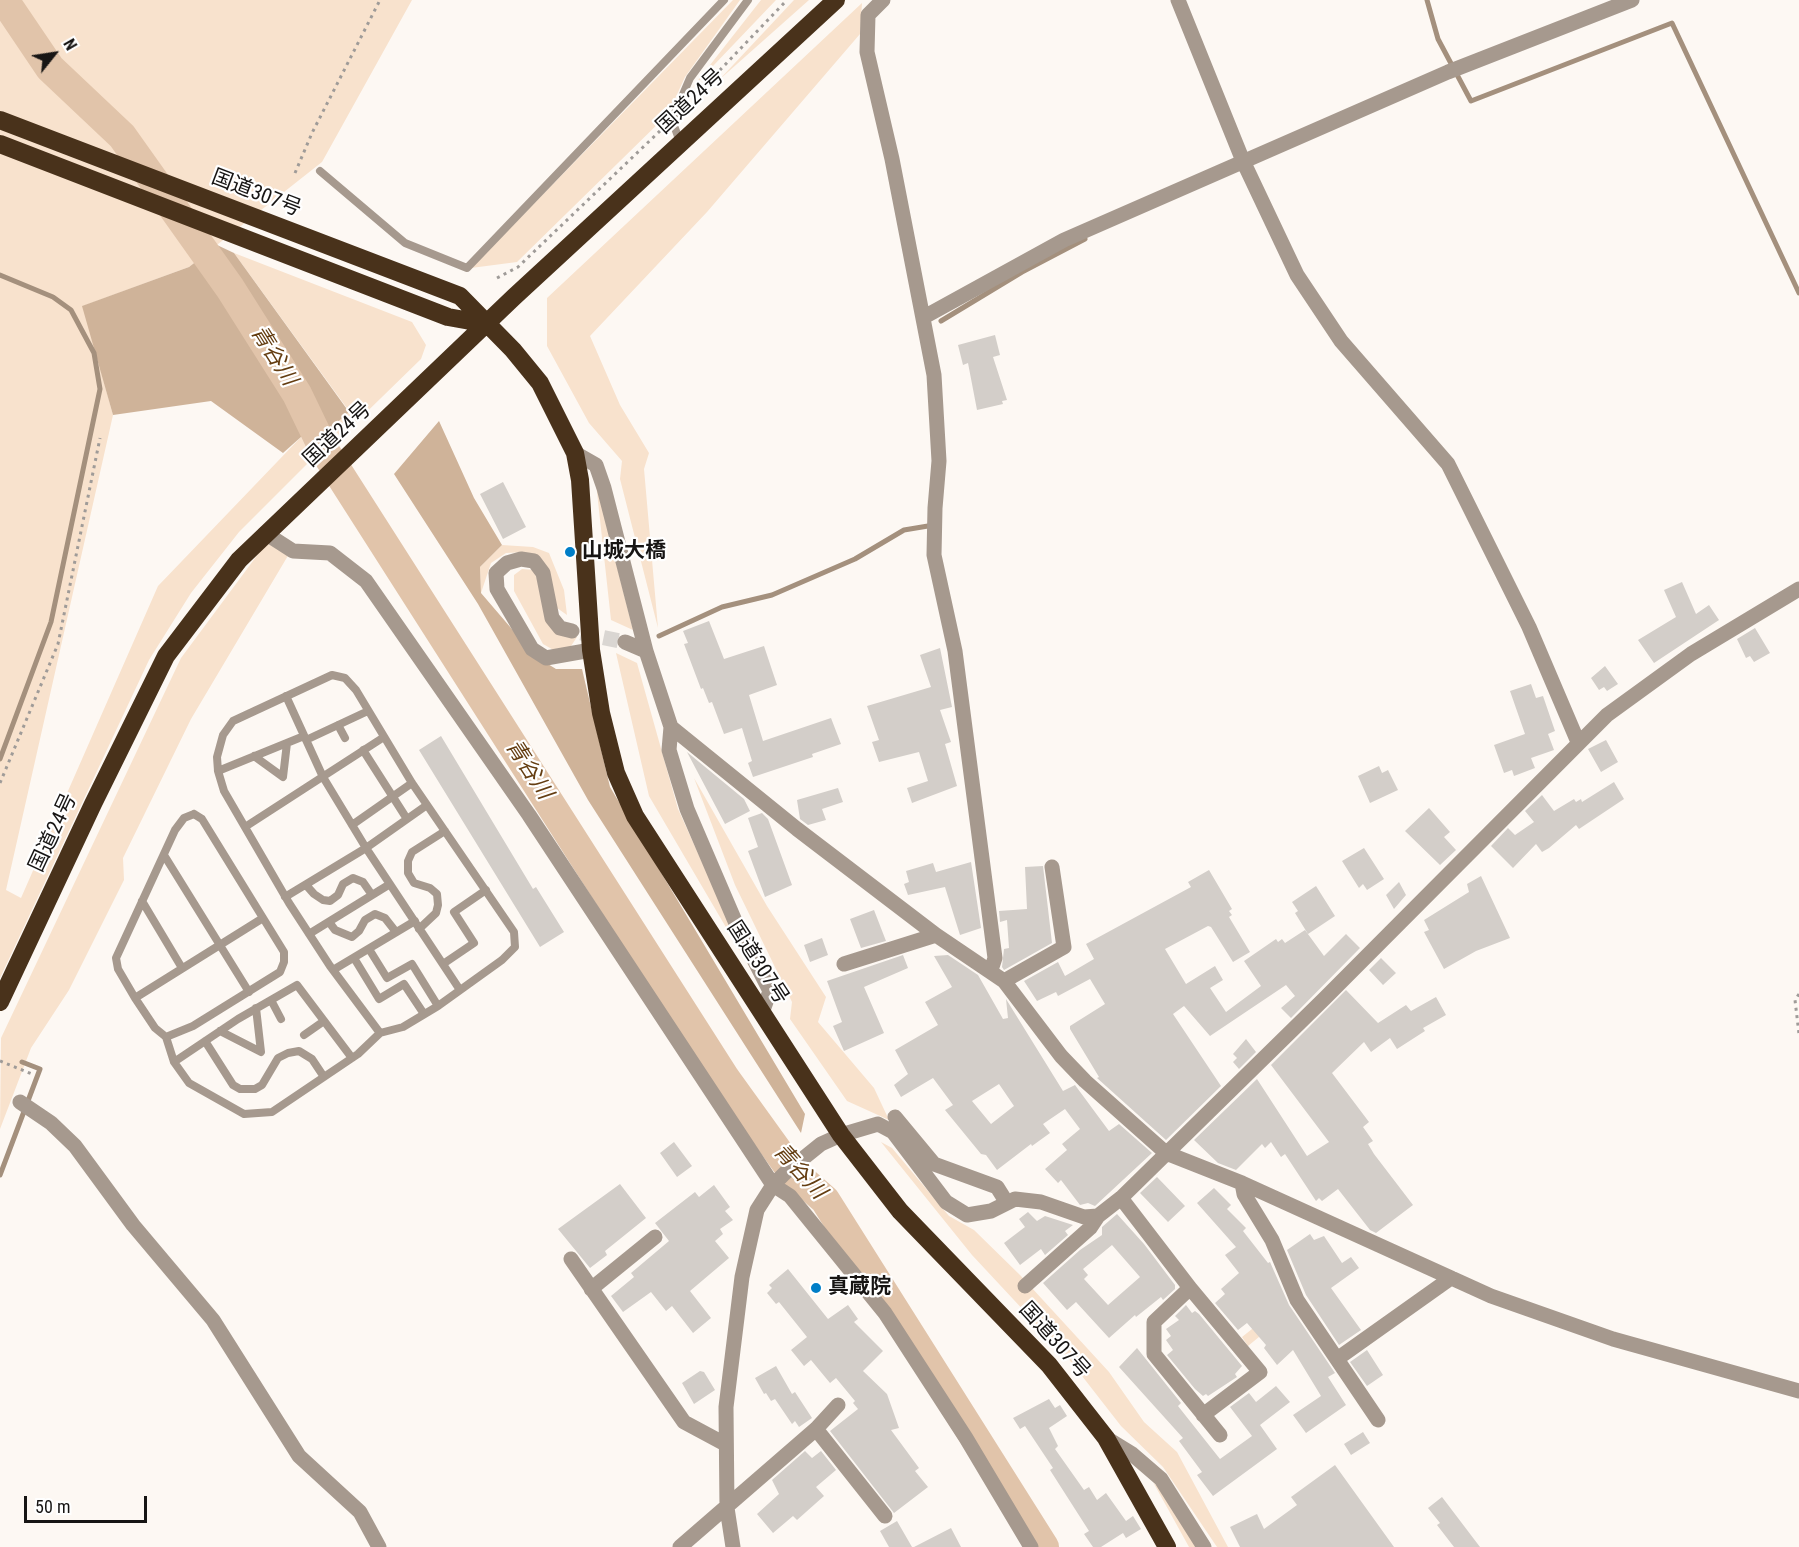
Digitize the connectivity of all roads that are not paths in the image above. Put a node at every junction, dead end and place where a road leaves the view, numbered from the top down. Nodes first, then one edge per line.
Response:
1 (724, 0) edge
2 (748, 0) edge
3 (836, 0) edge
4 (883, 0) edge
5 (1178, 0) edge
6 (1632, 0) edge
7 (0, 120) edge
8 (680, 142) junction
9 (0, 144) edge
10 (1244, 161) junction
11 (320, 171) dead end
12 (924, 317) junction
13 (487, 324) junction
14 (574, 453) junction
15 (265, 533) junction
16 (1799, 589) edge
17 (572, 631) tunnel mouth
18 (625, 642) tunnel mouth
19 (591, 650) junction
20 (646, 651) junction
21 (286, 696) junction
22 (368, 711) junction
23 (338, 725) junction
24 (671, 726) junction
25 (384, 737) junction
26 (305, 738) junction
27 (345, 738) dead end
28 (287, 742) junction
29 (1578, 742) junction
30 (363, 750) junction
31 (254, 756) junction
32 (219, 771) junction
33 (323, 777) junction
34 (412, 783) junction
35 (393, 797) junction
36 (427, 805) junction
37 (407, 819) junction
38 (351, 825) junction
39 (245, 827) junction
40 (445, 831) junction
41 (366, 848) junction
42 (164, 855) junction
43 (1052, 867) dead end
44 (390, 884) junction
45 (306, 885) junction
46 (486, 890) junction
47 (372, 895) junction
48 (285, 897) junction
49 (142, 901) junction
50 (263, 918) junction
51 (329, 922) junction
52 (417, 925) junction
53 (396, 932) junction
54 (309, 934) junction
55 (936, 934) junction
56 (220, 945) junction
57 (369, 949) junction
58 (354, 958) junction
59 (443, 964) junction
60 (843, 964) dead end
61 (182, 968) junction
62 (333, 970) junction
63 (991, 970) junction
64 (1004, 981) junction
65 (460, 990) junction
66 (249, 992) junction
67 (135, 999) junction
68 (271, 1000) junction
69 (0, 1002) edge
70 (438, 1006) junction
71 (256, 1008) junction
72 (762, 1013) junction
73 (424, 1014) junction
74 (281, 1019) dead end
75 (324, 1021) junction
76 (220, 1031) junction
77 (380, 1033) junction
78 (303, 1035) dead end
79 (166, 1037) junction
80 (205, 1041) junction
81 (352, 1058) junction
82 (174, 1062) junction
83 (324, 1077) junction
84 (20, 1102) dead end
85 (895, 1117) dead end
86 (841, 1135) junction
87 (1166, 1153) junction
88 (1242, 1183) junction
89 (773, 1185) junction
90 (1121, 1198) junction
91 (1007, 1203) junction
92 (1098, 1216) junction
93 (655, 1237) dead end
94 (571, 1259) dead end
95 (1451, 1278) junction
96 (1025, 1286) dead end
97 (591, 1288) junction
98 (1190, 1288) junction
99 (1337, 1359) junction
100 (1799, 1391) edge
101 (838, 1405) dead end
102 (1203, 1415) junction
103 (1378, 1420) dead end
104 (816, 1429) junction
105 (1220, 1435) dead end
106 (1106, 1438) junction
107 (725, 1444) junction
108 (727, 1508) junction
109 (885, 1516) dead end
110 (379, 1547) edge
111 (680, 1547) edge
112 (733, 1547) edge
113 (1031, 1547) edge
114 (1167, 1547) edge
115 (1204, 1547) edge

1 - 11 lane
2 - 8 lane
3 - 8 highway, 国道24号
4 - 12 street
5 - 10 street
6 - 10 street
7 - 13 highway, 国道307号
8 - 13 highway, 国道24号
9 - 13 highway
10 - 12 street
10 - 29 street
12 - 63 street
13 - 14 highway, 国道307号
13 - 15 highway, 国道24号
14 - 19 highway, 国道307号
14 - 20 street
15 - 69 highway, 国道24号
15 - 89 street
16 - 29 street
17 - 19 street
18 - 20 street
19 - 72 highway, 国道307号
20 - 24 street
21 - 22 lane
21 - 26 lane
21 - 32 lane
22 - 23 lane
22 - 25 lane
23 - 26 lane
23 - 27 lane
24 - 55 street
24 - 72 street
25 - 30 lane
25 - 34 lane
26 - 28 lane
26 - 33 lane
28 - 31 lane
28 - 31 lane
29 - 87 street
30 - 33 lane
30 - 35 lane
31 - 32 lane
32 - 39 lane
33 - 38 lane
33 - 39 lane
34 - 35 lane
34 - 36 lane
35 - 37 lane
35 - 38 lane
36 - 37 lane
36 - 40 lane
37 - 41 lane
38 - 41 lane
39 - 48 lane
40 - 46 lane
40 - 52 lane
41 - 44 lane
41 - 45 lane
42 - 49 lane
42 - 50 lane
42 - 56 lane
43 - 64 street
44 - 47 lane
44 - 52 lane
45 - 47 lane
45 - 48 lane
46 - 59 lane
46 - 65 lane
47 - 51 lane
48 - 54 lane
49 - 61 lane
49 - 67 lane
50 - 56 lane
50 - 66 lane
51 - 53 lane
51 - 54 lane
52 - 53 lane
52 - 59 lane
53 - 57 lane
54 - 62 lane
55 - 60 street
55 - 63 street
56 - 61 lane
56 - 66 lane
57 - 58 lane
57 - 70 lane
58 - 62 lane
58 - 73 lane
59 - 65 lane
61 - 67 lane
62 - 77 lane
63 - 64 street
64 - 87 street
65 - 70 lane
66 - 79 lane
67 - 79 lane
68 - 71 lane
68 - 74 lane
68 - 75 lane
70 - 73 lane
71 - 76 lane
71 - 76 lane
72 - 86 highway, 国道307号
73 - 77 lane
75 - 78 lane
75 - 81 lane
76 - 80 lane
77 - 81 lane
79 - 82 lane
80 - 82 lane
80 - 83 lane
81 - 83 lane
82 - 83 lane
84 - 110 street
85 - 91 street
86 - 89 street
86 - 91 street
86 - 106 highway, 国道307号
87 - 88 street
87 - 90 street
88 - 95 street
88 - 99 street
89 - 107 street
89 - 113 street
90 - 92 street
90 - 98 street
91 - 92 street
92 - 96 street
93 - 97 street
94 - 97 street
95 - 99 street
95 - 100 street
97 - 107 street
98 - 102 street
98 - 102 street
99 - 103 street
101 - 104 street
102 - 105 street
104 - 108 street
104 - 109 street
106 - 114 highway, 国道307号
106 - 115 street
107 - 108 street
108 - 111 street
108 - 112 street

